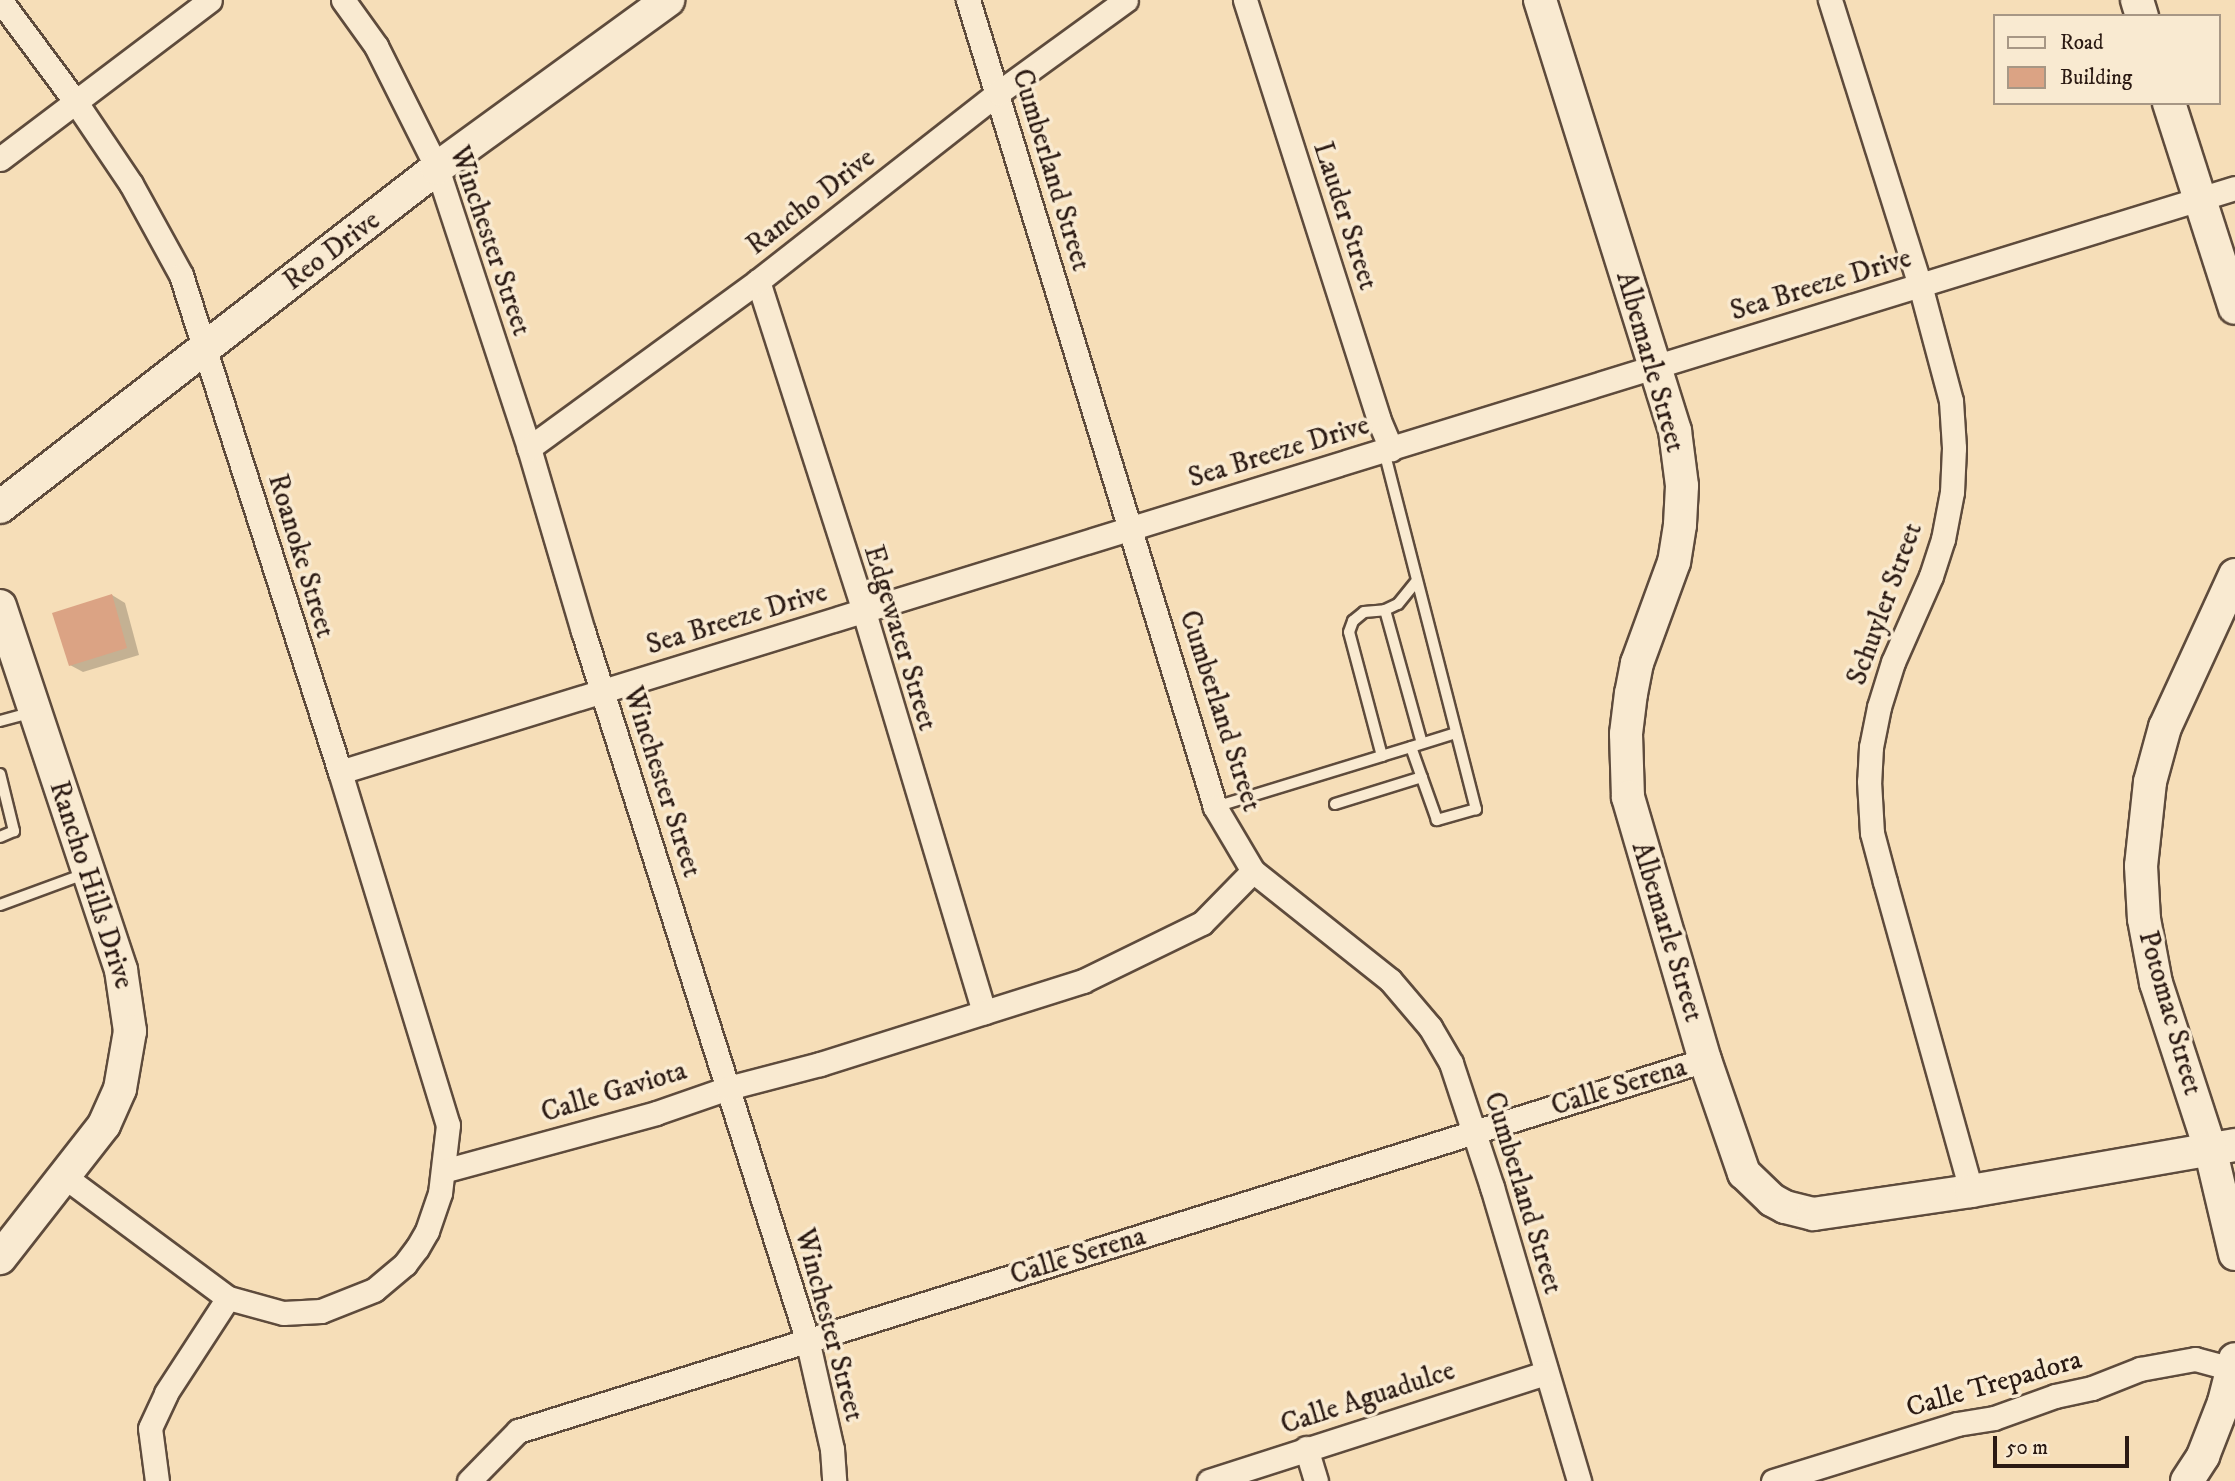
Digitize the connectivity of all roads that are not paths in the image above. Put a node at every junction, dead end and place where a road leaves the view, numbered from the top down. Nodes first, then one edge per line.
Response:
1 (0, 0) edge
2 (210, 0) edge
3 (344, 0) edge
4 (668, 0) edge
5 (968, 0) edge
6 (1126, 0) edge
7 (1245, 0) edge
8 (1540, 0) edge
9 (1830, 0) edge
10 (998, 93) junction
11 (75, 101) junction
12 (2170, 105) edge
13 (0, 159) edge
14 (437, 168) junction
15 (2235, 188) edge
16 (2202, 198) junction
17 (758, 281) junction
18 (1920, 285) junction
19 (2235, 309) edge
20 (205, 348) junction
21 (1656, 367) junction
22 (529, 448) junction
23 (1387, 450) junction
24 (0, 507) edge
25 (1131, 528) junction
26 (2235, 575) edge
27 (1416, 582) junction
28 (0, 606) edge
29 (1385, 610) junction
30 (864, 612) junction
31 (603, 691) junction
32 (33, 712) junction
33 (0, 721) edge
34 (1456, 733) junction
35 (1422, 743) junction
36 (1410, 747) junction
37 (1382, 756) junction
38 (340, 772) junction
39 (0, 774) edge
40 (1422, 777) junction
41 (1335, 804) dead end
42 (1215, 807) junction
43 (0, 838) edge
44 (1253, 871) junction
45 (90, 872) junction
46 (0, 905) edge
47 (984, 1012) junction
48 (1705, 1060) junction
49 (728, 1088) junction
50 (1475, 1133) junction
51 (2222, 1147) edge
52 (443, 1171) junction
53 (65, 1177) junction
54 (1971, 1191) junction
55 (2235, 1254) edge
56 (0, 1258) edge
57 (228, 1298) junction
58 (807, 1339) junction
59 (2234, 1364) edge
60 (1546, 1373) junction
61 (1306, 1448) junction
62 (157, 1481) edge
63 (469, 1481) edge
64 (834, 1481) edge
65 (1209, 1481) edge
66 (1316, 1481) edge
67 (1579, 1481) edge
68 (1773, 1481) edge
69 (2187, 1481) edge

1 - 11 street, Roanoke Street
2 - 11 street
3 - 14 street, Winchester Street
4 - 14 street, Reo Drive
5 - 10 street, Cumberland Street
6 - 10 street, Rancho Drive
7 - 23 street, Lauder Street
8 - 21 street, Albemarle Street
9 - 18 street, Schuyler Street
10 - 17 street, Rancho Drive
10 - 25 street, Cumberland Street
11 - 13 street
11 - 20 street, Roanoke Street
12 - 16 street
14 - 20 street, Reo Drive
14 - 22 street, Winchester Street
15 - 16 street, Sea Breeze Drive
16 - 18 street, Sea Breeze Drive
16 - 19 street
17 - 22 street, Rancho Drive
17 - 30 street, Edgewater Street
18 - 21 street, Sea Breeze Drive
18 - 54 street, Schuyler Street
20 - 24 street, Reo Drive
20 - 38 street, Roanoke Street
21 - 23 street, Sea Breeze Drive
21 - 48 street, Albemarle Street
22 - 31 street, Winchester Street
23 - 25 street, Sea Breeze Drive
23 - 27 lane
25 - 30 street, Sea Breeze Drive
25 - 42 street, Cumberland Street
26 - 51 street, Potomac Street
27 - 29 lane
27 - 34 lane
28 - 32 street, Rancho Hills Drive
29 - 35 lane
29 - 37 lane
30 - 31 street, Sea Breeze Drive
30 - 47 street, Edgewater Street
31 - 38 street, Sea Breeze Drive
31 - 49 street, Winchester Street
32 - 33 lane
32 - 45 street, Rancho Hills Drive
34 - 35 lane
34 - 40 lane
35 - 36 lane
36 - 37 lane
36 - 40 lane
37 - 42 lane
38 - 52 street, Roanoke Street
39 - 43 lane
40 - 41 lane
42 - 44 street, Cumberland Street
44 - 47 street, Calle Gaviota
44 - 50 street, Cumberland Street
45 - 46 lane
45 - 53 street, Rancho Hills Drive
47 - 49 street, Calle Gaviota
48 - 50 street, Calle Serena
48 - 54 street, Albemarle Street
49 - 52 street, Calle Gaviota
49 - 58 street, Winchester Street
50 - 58 street, Calle Serena
50 - 60 street, Cumberland Street
51 - 54 street
51 - 55 street, Potomac Street
52 - 57 street
53 - 56 street, Rancho Hills Drive
53 - 57 street
57 - 62 street
58 - 63 street, Calle Serena
58 - 64 street, Winchester Street
59 - 68 street, Calle Trepadora
59 - 69 street
60 - 61 street, Calle Aguadulce
60 - 67 street, Cumberland Street
61 - 65 street, Calle Aguadulce
61 - 66 street

